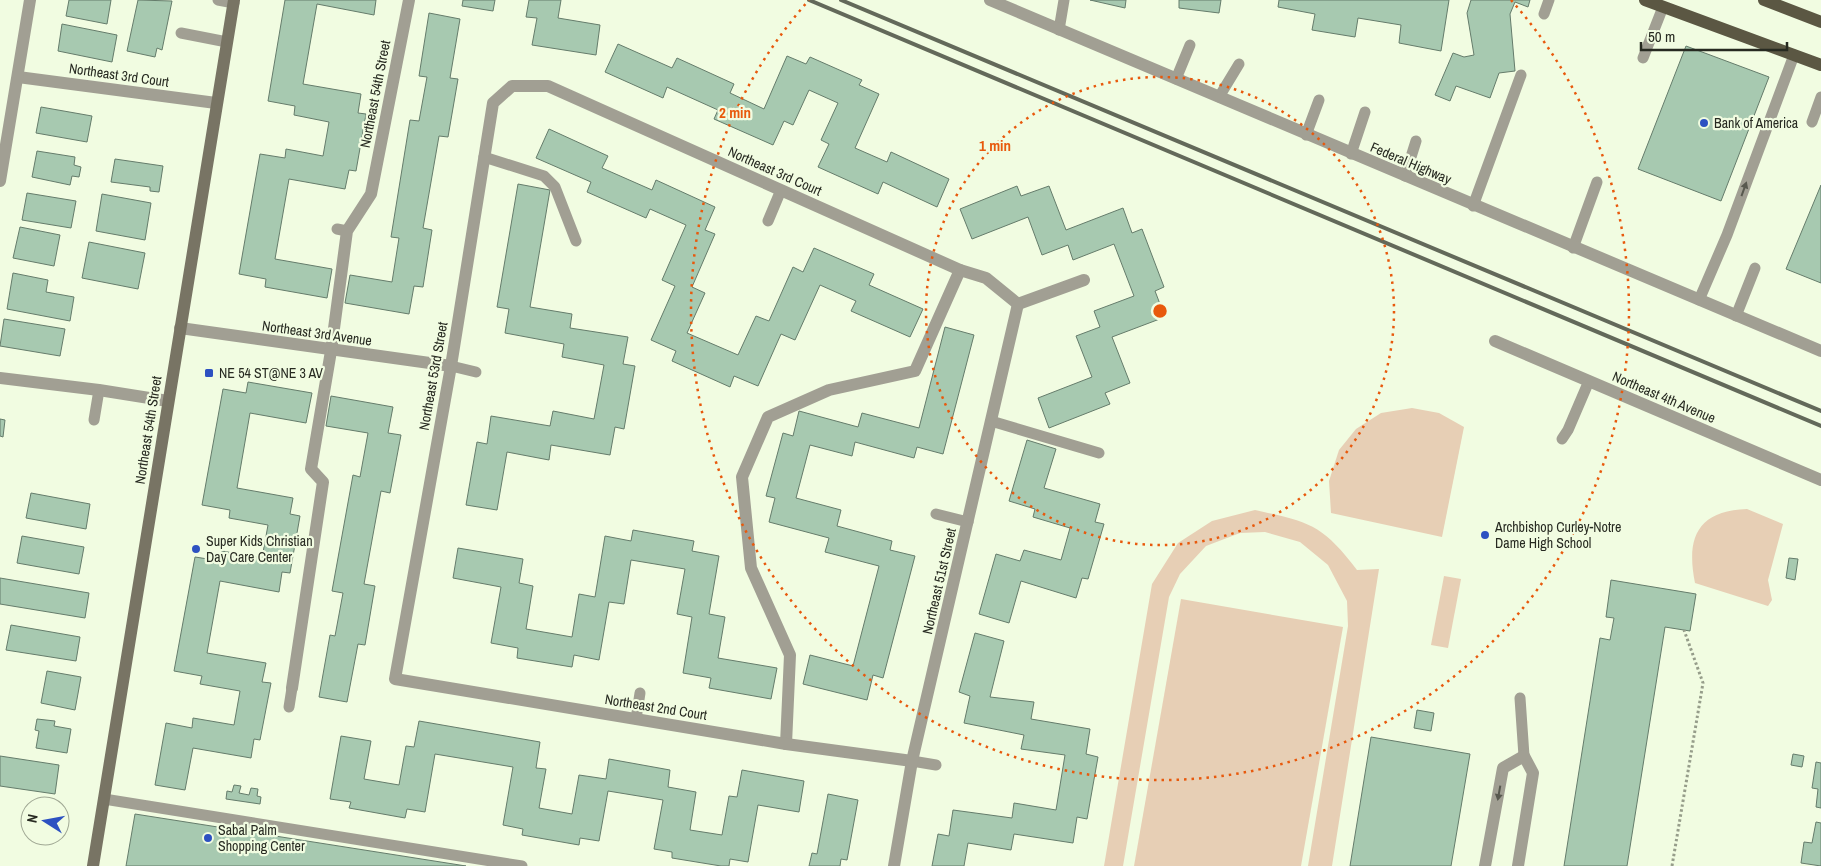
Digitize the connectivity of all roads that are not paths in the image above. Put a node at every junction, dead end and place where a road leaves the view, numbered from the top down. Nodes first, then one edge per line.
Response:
1 (30, 0) edge
2 (218, 0) edge
3 (409, 0) edge
4 (990, 0) edge
5 (1064, 0) edge
6 (1549, 0) edge
7 (1645, 0) edge
8 (1764, 0) edge
9 (234, 2) edge
10 (1010, 4) edge
11 (1663, 7) junction
12 (1544, 14) dead end
13 (1821, 22) edge
14 (1059, 30) junction
15 (181, 32) dead end
16 (227, 42) junction
17 (1190, 44) dead end
18 (1794, 55) junction
19 (1644, 58) dead end
20 (1239, 64) dead end
21 (1821, 65) edge
22 (1521, 75) dead end
23 (18, 77) junction
24 (1176, 79) junction
25 (512, 86) joint
26 (1219, 97) junction
27 (1821, 97) edge
28 (1319, 100) dead end
29 (216, 103) junction
30 (1365, 112) dead end
31 (1812, 122) dead end
32 (1306, 134) junction
33 (1416, 141) dead end
34 (1351, 154) junction
35 (484, 157) junction
36 (1405, 176) junction
37 (0, 181) edge
38 (1597, 182) dead end
39 (781, 190) junction
40 (1474, 206) junction
41 (768, 221) dead end
42 (576, 241) dead end
43 (1572, 248) junction
44 (1755, 268) dead end
45 (960, 270) junction
46 (1084, 280) dead end
47 (1699, 300) junction
48 (1018, 304) junction
49 (1736, 316) junction
50 (180, 328) junction
51 (1495, 341) dead end
52 (332, 351) junction
53 (1821, 351) edge
54 (450, 366) junction
55 (476, 372) dead end
56 (0, 378) edge
57 (1589, 381) junction
58 (99, 390) junction
59 (168, 401) junction
60 (94, 420) dead end
61 (991, 420) junction
62 (1562, 439) dead end
63 (1099, 454) dead end
64 (1821, 480) edge
65 (936, 514) dead end
66 (968, 522) junction
67 (395, 679) joint
68 (292, 688) joint
69 (640, 693) dead end
70 (1520, 698) dead end
71 (289, 706) dead end
72 (636, 719) junction
73 (786, 744) junction
74 (1524, 756) junction
75 (912, 761) junction
76 (936, 765) dead end
77 (104, 799) junction
78 (93, 866) edge
79 (522, 866) edge
80 (894, 866) edge
81 (1486, 866) edge
82 (1518, 866) edge

1 - 23 street
2 - 9 lane
3 - 52 street, Northeast 54th Street
4 - 10 street, Federal Highway
5 - 14 lane
6 - 12 lane
7 - 11 main road
8 - 13 main road
9 - 16 main road, Northeast 54th Street
10 - 14 street, Federal Highway
11 - 18 main road
11 - 19 lane
14 - 24 street, Federal Highway
15 - 16 lane
16 - 29 main road, Northeast 54th Street
17 - 24 lane
18 - 21 main road
47 -> 18 lane
20 - 26 lane
22 - 40 lane
23 - 29 street, Northeast 3rd Court
23 - 37 street
24 - 26 street, Federal Highway
25 - 35 street, Northeast 53rd Street
25 - 39 street, Northeast 3rd Court
26 - 32 street, Federal Highway
27 - 31 lane
28 - 32 lane
29 - 50 main road, Northeast 54th Street
30 - 34 lane
32 - 34 street, Federal Highway
33 - 36 lane
34 - 36 street, Federal Highway
35 - 42 lane
35 - 54 street, Northeast 53rd Street
36 - 40 street, Federal Highway
38 - 43 lane
39 - 41 lane
39 - 45 street, Northeast 3rd Court
40 - 43 street, Federal Highway
43 - 47 street, Federal Highway
44 - 49 lane
45 - 48 street, Northeast 3rd Court
45 - 73 street
46 - 48 street
47 - 49 street, Federal Highway
48 - 61 street, Northeast 51st Street
49 - 53 street, Federal Highway
50 - 52 street, Northeast 3rd Avenue
50 - 59 main road, Northeast 54th Street
51 - 57 street, Northeast 4th Avenue
52 - 54 street, Northeast 3rd Avenue
52 - 68 street, Northeast 54th Street
54 - 55 lane
54 - 67 street, Northeast 53rd Street
56 - 58 street
57 - 62 lane
57 - 64 street, Northeast 4th Avenue
58 - 59 street
58 - 60 lane
59 - 77 main road, Northeast 54th Street
61 - 63 lane
61 - 66 street, Northeast 51st Street
65 - 66 lane
66 - 75 street, Northeast 51st Street
67 - 72 street, Northeast 2nd Court
68 - 71 lane
69 - 72 lane
70 - 74 lane
72 - 73 street, Northeast 2nd Court
73 - 75 street, Northeast 2nd Court
74 -> 81 street
74 - 82 street
75 - 76 lane
75 - 80 street, Northeast 51st Street
77 - 78 main road, Northeast 54th Street
77 - 79 lane

